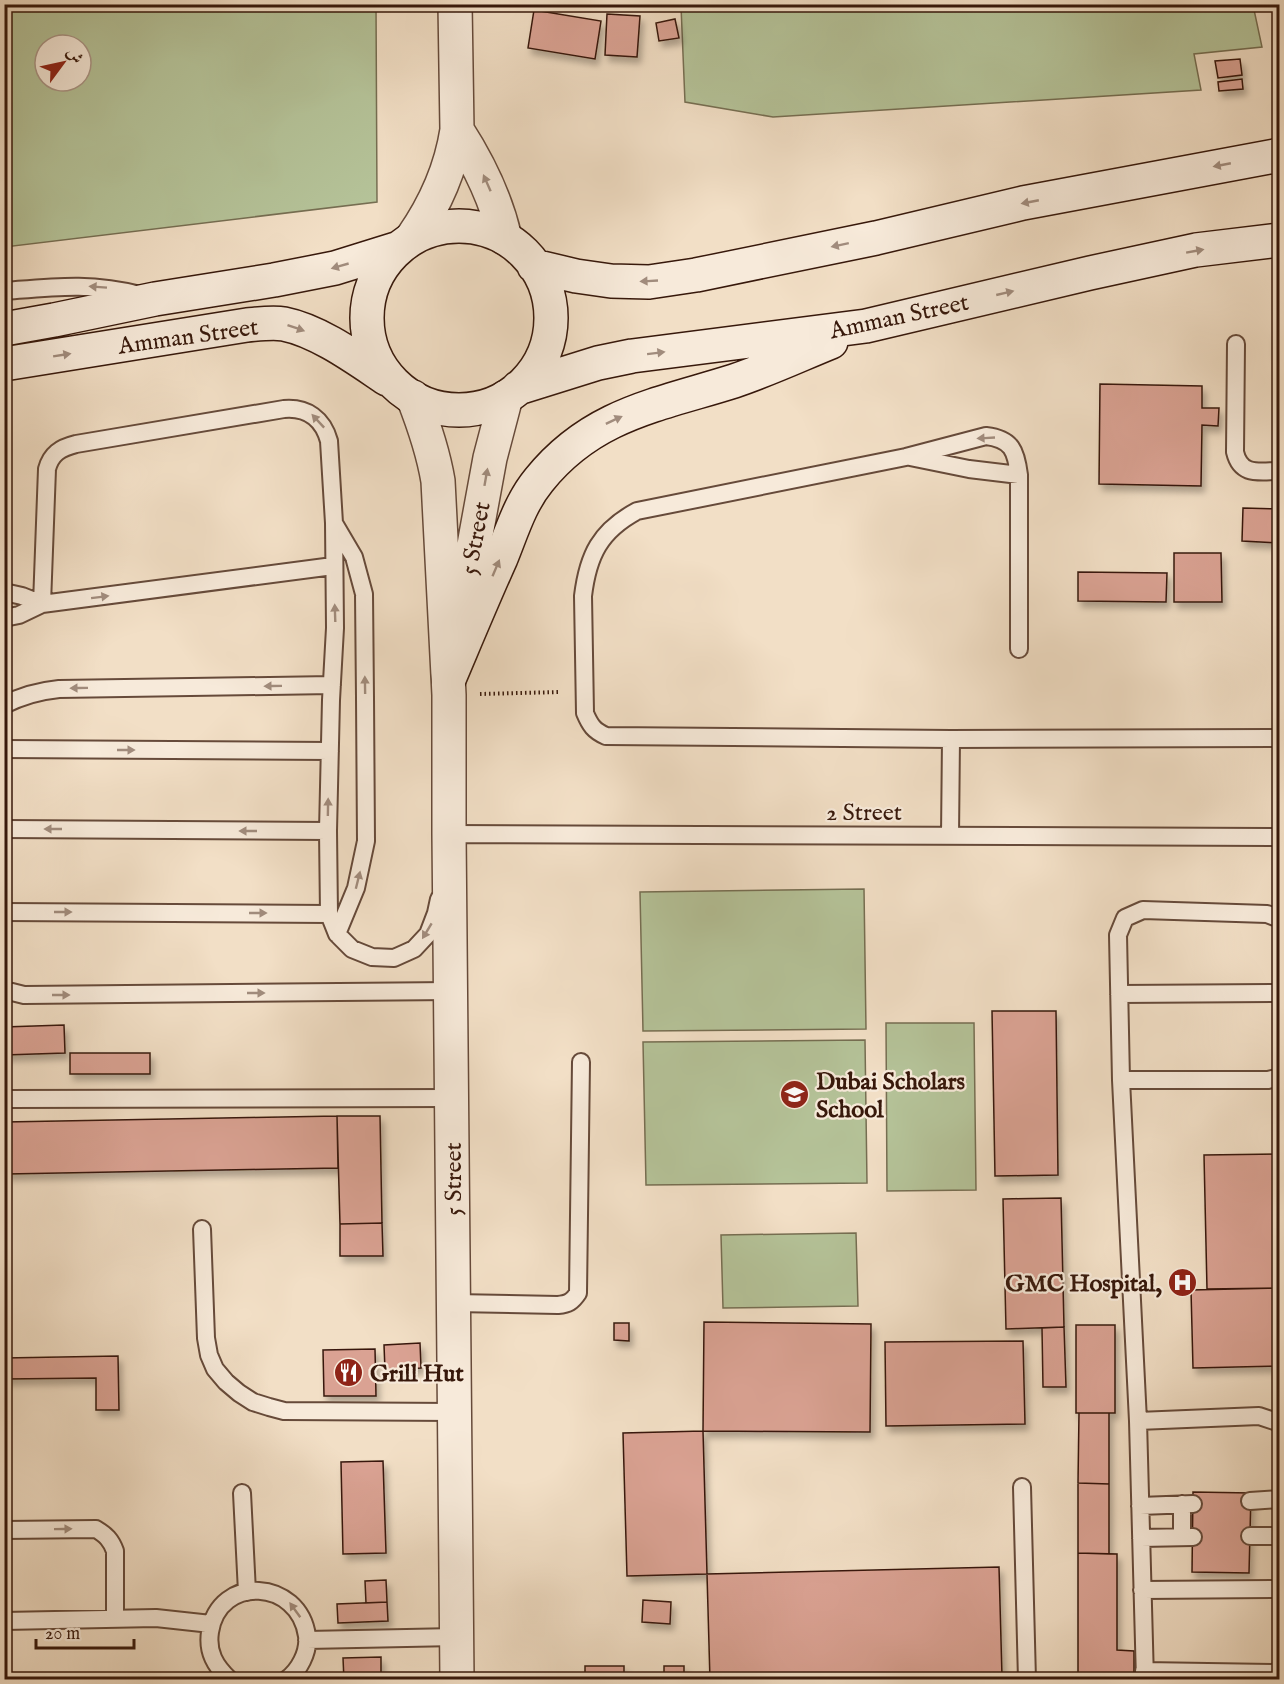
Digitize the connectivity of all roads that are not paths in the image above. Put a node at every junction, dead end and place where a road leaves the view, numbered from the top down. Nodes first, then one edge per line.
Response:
1 (455, 4) edge
2 (457, 130) junction
3 (1280, 155) edge
4 (505, 238) junction
5 (1280, 240) edge
6 (404, 243) junction
7 (534, 266) junction
8 (4, 291) edge
9 (155, 298) junction
10 (866, 326) junction
11 (4, 329) edge
12 (1236, 344) dead end
13 (4, 364) edge
14 (403, 390) junction
15 (512, 393) junction
16 (906, 457) junction
17 (1280, 471) edge
18 (1019, 476) junction
19 (334, 523) junction
20 (333, 566) junction
21 (4, 592) edge
22 (42, 604) junction
23 (4, 618) edge
24 (1019, 649) dead end
25 (332, 685) junction
26 (449, 687) junction
27 (4, 705) edge
28 (1280, 738) edge
29 (951, 739) junction
30 (4, 749) edge
31 (330, 751) junction
32 (4, 829) edge
33 (328, 831) junction
34 (449, 834) junction
35 (950, 836) junction
36 (1280, 837) edge
37 (4, 912) edge
38 (329, 914) junction
39 (1280, 918) edge
40 (337, 934) junction
41 (4, 988) edge
42 (452, 991) junction
43 (1280, 993) edge
44 (1119, 994) junction
45 (581, 1062) dead end
46 (1280, 1077) edge
47 (1121, 1080) junction
48 (453, 1098) junction
49 (4, 1099) edge
50 (202, 1229) dead end
51 (454, 1303) junction
52 (455, 1412) junction
53 (1138, 1421) junction
54 (1280, 1424) edge
55 (1022, 1487) dead end
56 (242, 1493) dead end
57 (1280, 1499) edge
58 (1250, 1501) dead end
59 (1140, 1506) junction
60 (4, 1530) edge
61 (1250, 1536) dead end
62 (1280, 1536) edge
63 (1141, 1538) junction
64 (1280, 1589) edge
65 (1143, 1590) junction
66 (247, 1592) junction
67 (115, 1618) junction
68 (4, 1620) edge
69 (211, 1624) junction
70 (456, 1637) junction
71 (307, 1640) junction
72 (1280, 1661) edge
73 (1258, 1672) junction
74 (1280, 1673) edge
75 (1144, 1675) edge
76 (230, 1680) edge
77 (286, 1680) edge
78 (457, 1680) edge
79 (1028, 1680) edge

1 - 2 street
4 -> 2 street
2 - 6 street
3 -> 7 street
4 - 6 street
4 - 7 street
10 -> 5 street, Amman Street
6 -> 9 street, Amman Street
6 - 14 street
7 - 15 street
9 -> 8 lane
9 - 11 street, Amman Street
15 -> 10 street, Amman Street
26 -> 10 street
12 - 17 lane
13 -> 14 street, Amman Street
14 - 15 street
14 - 26 street, 5 Street
26 -> 15 street, 5 Street
16 - 18 lane
18 -> 16 lane
16 - 29 lane
18 - 24 lane
19 - 20 lane
19 -> 22 lane
40 -> 19 lane
22 -> 20 lane
25 -> 20 lane
21 - 22 lane
22 - 23 lane
25 -> 27 lane
25 - 31 lane
26 - 34 street, 5 Street
28 - 29 lane
29 - 35 lane
30 -> 31 lane
33 -> 31 lane
33 -> 32 lane
33 - 38 lane
34 - 35 lane, 2 Street
34 -> 40 lane
34 - 42 street, 5 Street
35 - 36 lane, 2 Street
37 -> 38 lane
38 - 40 lane
39 - 44 lane
41 -> 42 lane
42 - 48 street, 5 Street
43 - 44 lane
44 - 47 lane
45 - 51 lane
46 - 47 lane
47 - 53 lane
48 - 49 lane
48 - 51 street, 5 Street
50 - 52 lane
51 - 52 street, 5 Street
52 - 70 street, 5 Street
53 - 54 lane
53 - 59 lane
55 - 79 lane
56 - 66 lane
57 - 58 lane
59 - 63 lane
59 - 63 lane
60 -> 67 lane
61 - 62 lane
63 - 65 lane
64 - 65 lane
65 - 75 lane
66 - 69 lane
71 -> 66 lane
67 - 68 lane
67 - 69 lane
69 - 76 lane
70 - 71 lane
70 - 78 street, 5 Street
71 - 77 lane
72 - 73 lane
73 - 74 lane
73 - 75 lane

